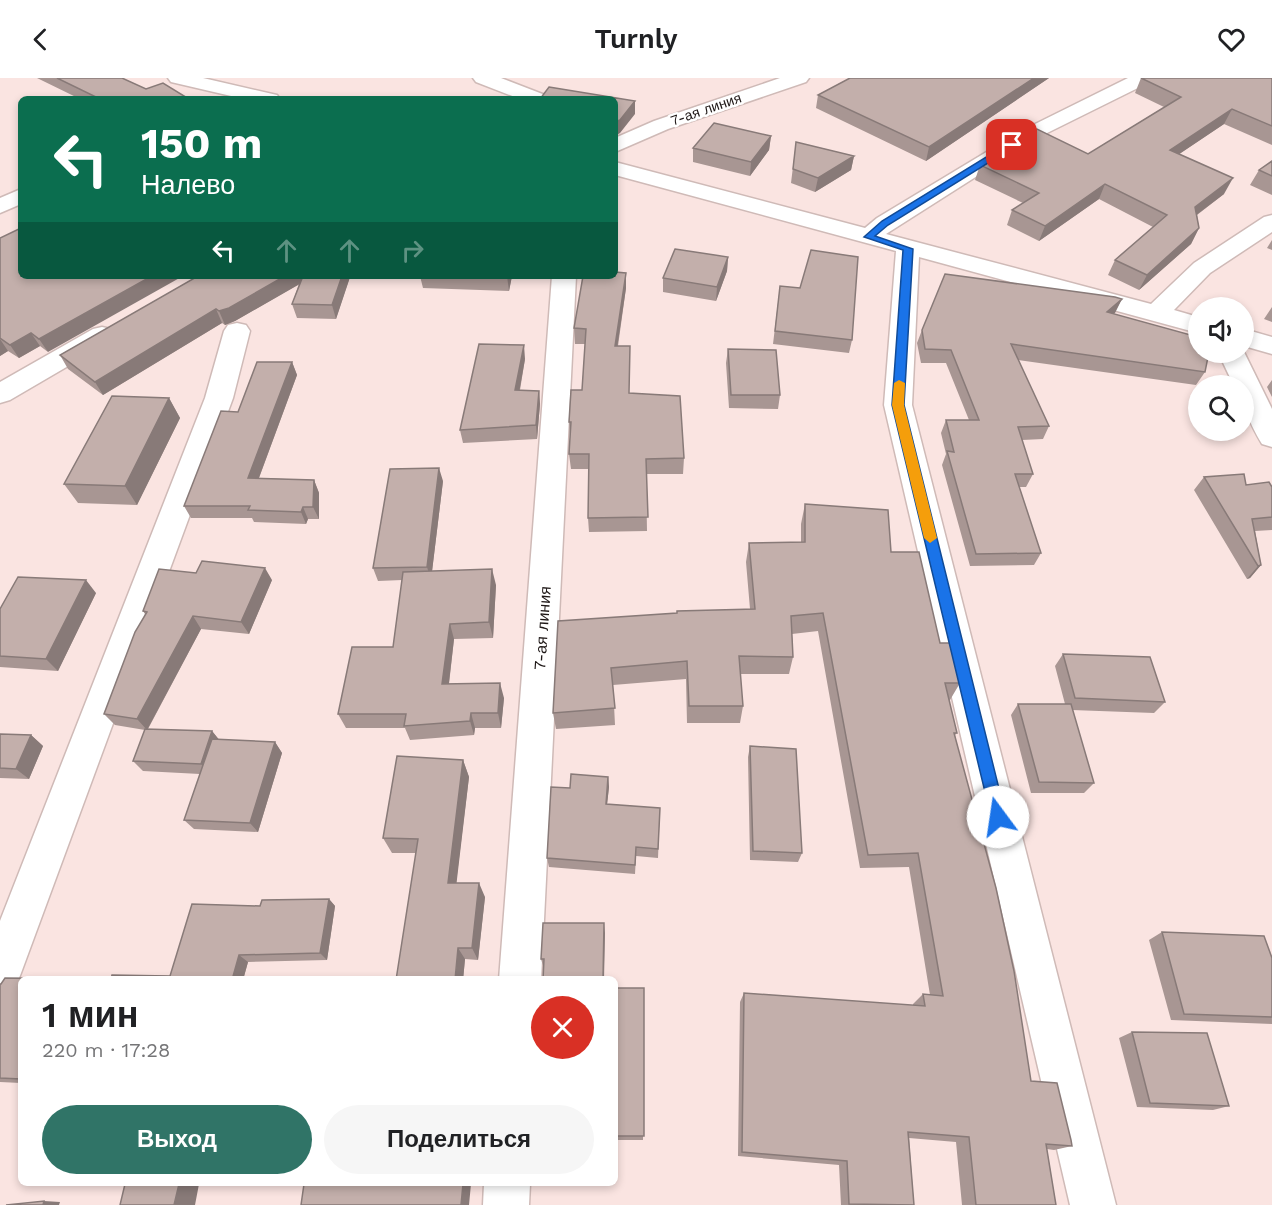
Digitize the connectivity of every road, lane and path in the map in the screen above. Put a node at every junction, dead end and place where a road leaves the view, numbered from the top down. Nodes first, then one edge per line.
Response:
1 (178, 78) edge
2 (483, 78) edge
3 (799, 78) edge
4 (1143, 78) edge
5 (713, 86) dead end
6 (542, 94) edge
7 (232, 96) edge
8 (700, 111) junction
9 (618, 145) edge
10 (618, 169) edge
11 (18, 197) edge
12 (0, 206) edge
13 (1272, 222) edge
14 (868, 237) junction
15 (908, 249) junction
16 (564, 279) edge
17 (1155, 315) junction
18 (123, 323) edge
19 (1188, 323) edge
20 (237, 331) dead end
21 (1254, 341) edge
22 (1272, 346) edge
23 (1236, 363) edge
24 (0, 394) edge
25 (1272, 437) edge
26 (0, 973) edge
27 (520, 976) edge
28 (507, 1186) edge
29 (506, 1205) edge
30 (1093, 1205) edge

1 - 7 street
2 - 6 street
3 - 8 street, 7-ая линия
4 - 14 street
5 - 8 street
8 - 9 street, 7-ая линия
10 - 14 street
11 - 12 street
13 - 17 street
14 - 15 street
15 - 17 street
15 - 30 street
16 - 27 street, 7-ая линия
17 - 19 street
18 - 24 street
20 - 26 street
21 - 22 street
23 - 25 street
28 - 29 street

